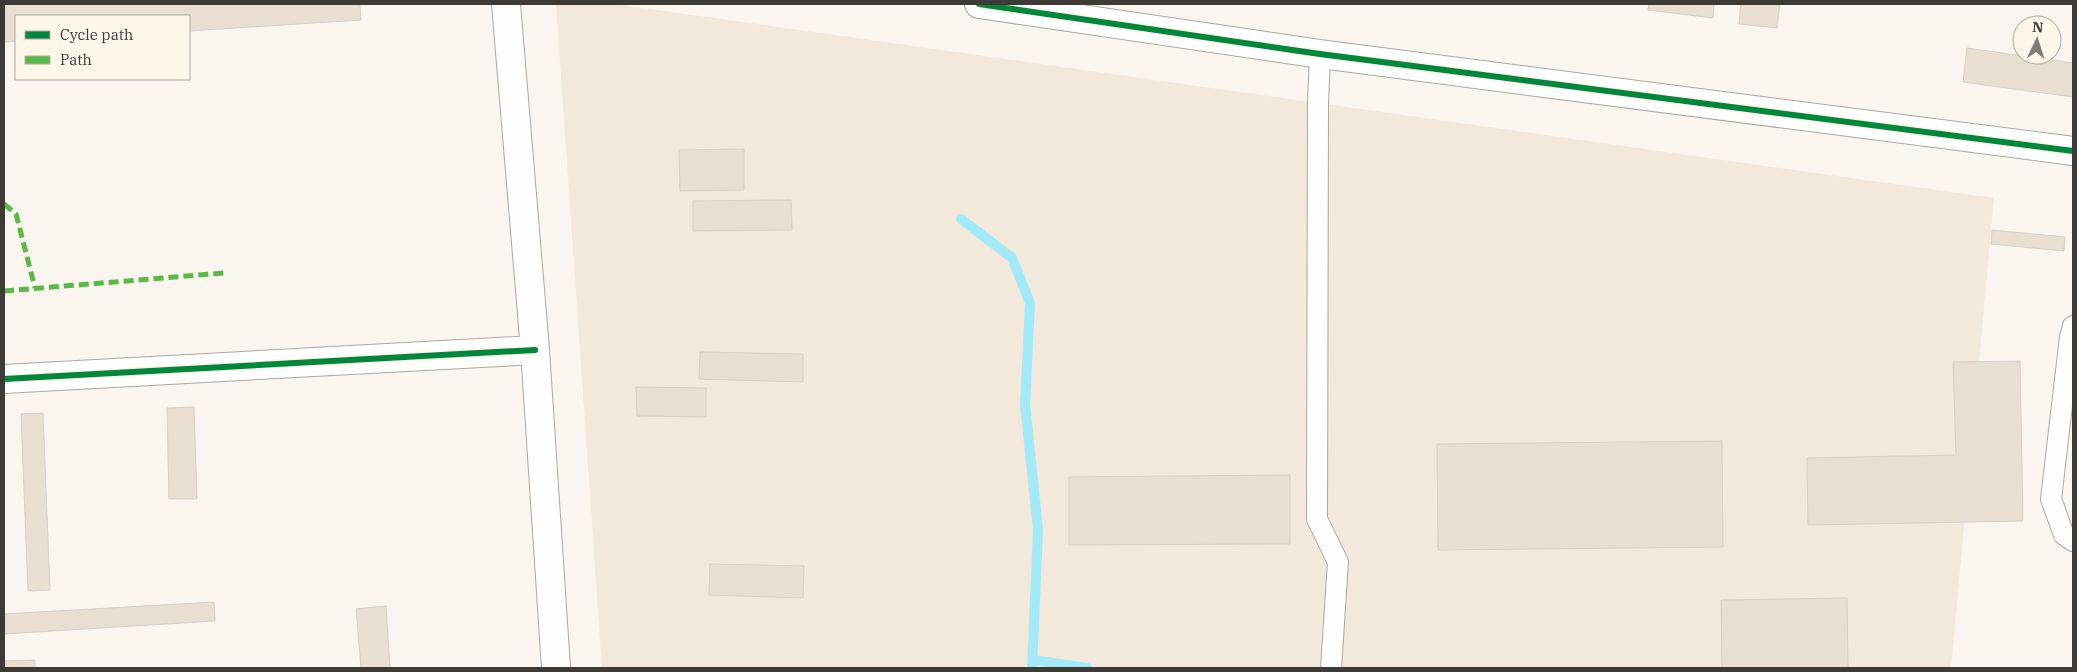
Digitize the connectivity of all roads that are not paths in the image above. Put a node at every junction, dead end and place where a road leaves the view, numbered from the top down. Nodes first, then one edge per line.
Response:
1 (506, 4) edge
2 (979, 4) edge
3 (1320, 54) junction
4 (2073, 151) edge
5 (2073, 326) edge
6 (535, 350) junction
7 (4, 379) edge
8 (2073, 541) edge
9 (556, 668) edge
10 (1331, 668) edge

1 - 6 main road
2 - 3 main road
3 - 4 main road
3 - 10 lane
5 - 8 lane
6 - 7 main road
6 - 9 main road

